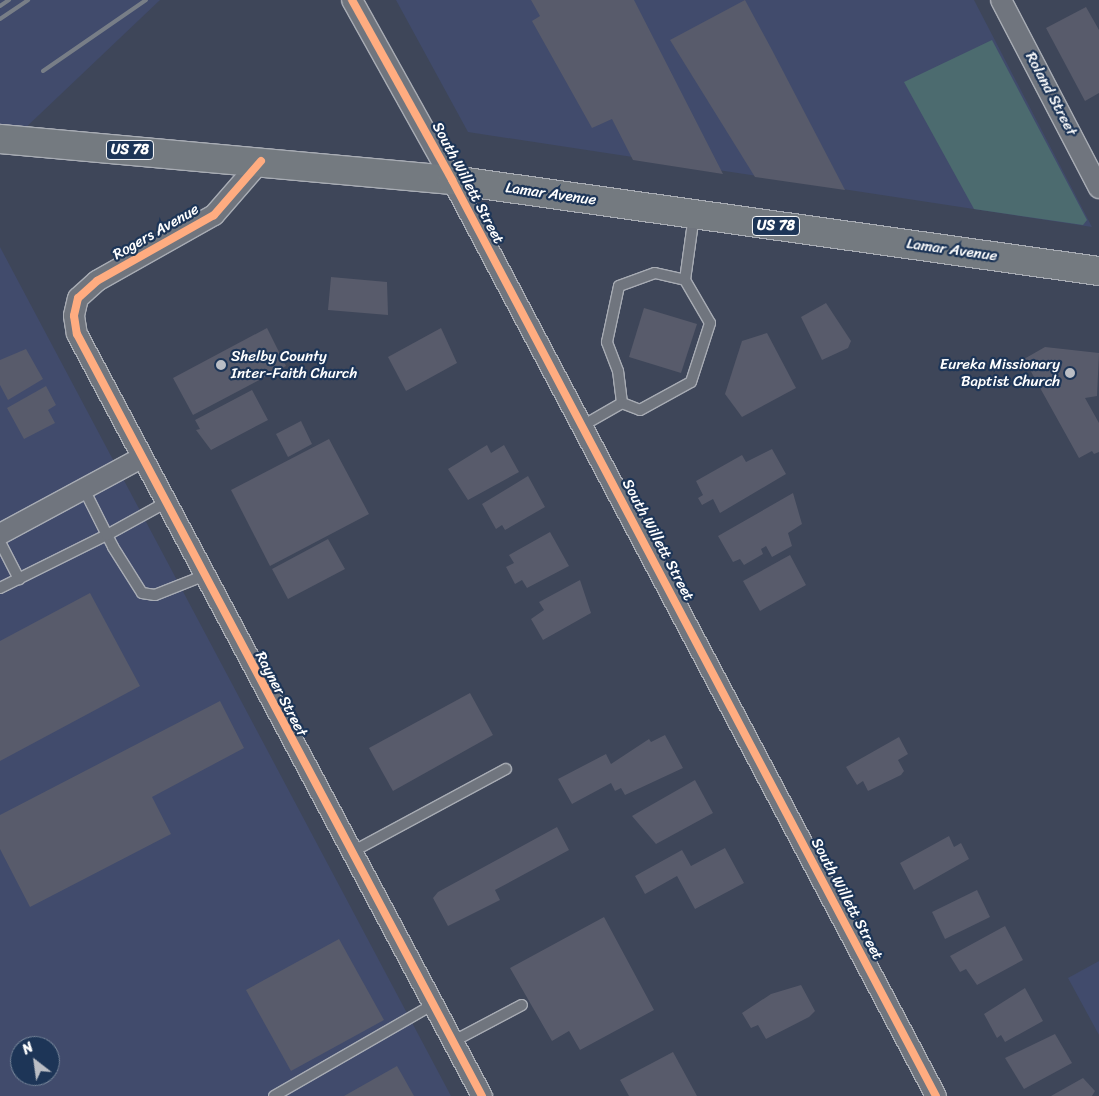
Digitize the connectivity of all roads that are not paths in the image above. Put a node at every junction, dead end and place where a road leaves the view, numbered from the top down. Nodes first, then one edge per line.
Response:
1 (352, 0) edge
2 (1001, 0) edge
3 (0, 139) edge
4 (260, 161) junction
5 (1094, 164) edge
6 (452, 180) junction
7 (1099, 188) edge
8 (694, 214) junction
9 (1099, 271) edge
10 (685, 280) junction
11 (78, 298) joint
12 (622, 402) junction
13 (582, 426) junction
14 (141, 458) junction
15 (84, 489) junction
16 (165, 503) junction
17 (0, 534) edge
18 (106, 535) junction
19 (0, 542) edge
20 (203, 576) junction
21 (19, 579) junction
22 (0, 588) edge
23 (506, 769) dead end
24 (349, 854) junction
25 (432, 1005) junction
26 (522, 1005) dead end
27 (452, 1042) junction
28 (274, 1096) edge
29 (482, 1096) edge
30 (936, 1096) edge

1 - 6 street, South Willett Street
2 - 5 street, Roland Street
3 - 4 main road, Lamar Avenue / US 78
4 - 6 main road, Lamar Avenue / US 78
4 - 11 street, Rogers Avenue
5 - 7 street, Roland Street
6 - 8 main road, Lamar Avenue / US 78
6 - 13 street, South Willett Street
8 - 9 main road, Lamar Avenue / US 78
8 - 10 lane
10 - 12 lane
10 - 12 lane
11 - 14 street, Rayner Street
12 - 13 lane
13 - 30 street, South Willett Street
14 - 15 street
14 - 16 street, Rayner Street
15 - 17 street
15 - 18 lane
16 - 18 lane
16 - 20 street, Rayner Street
18 - 20 lane
18 - 21 lane
19 - 21 lane
20 - 24 street, Rayner Street
21 - 22 lane
23 - 24 lane
24 - 25 street, Rayner Street
25 - 27 street, Rayner Street
25 - 28 lane
26 - 27 lane
27 - 29 street, Rayner Street

